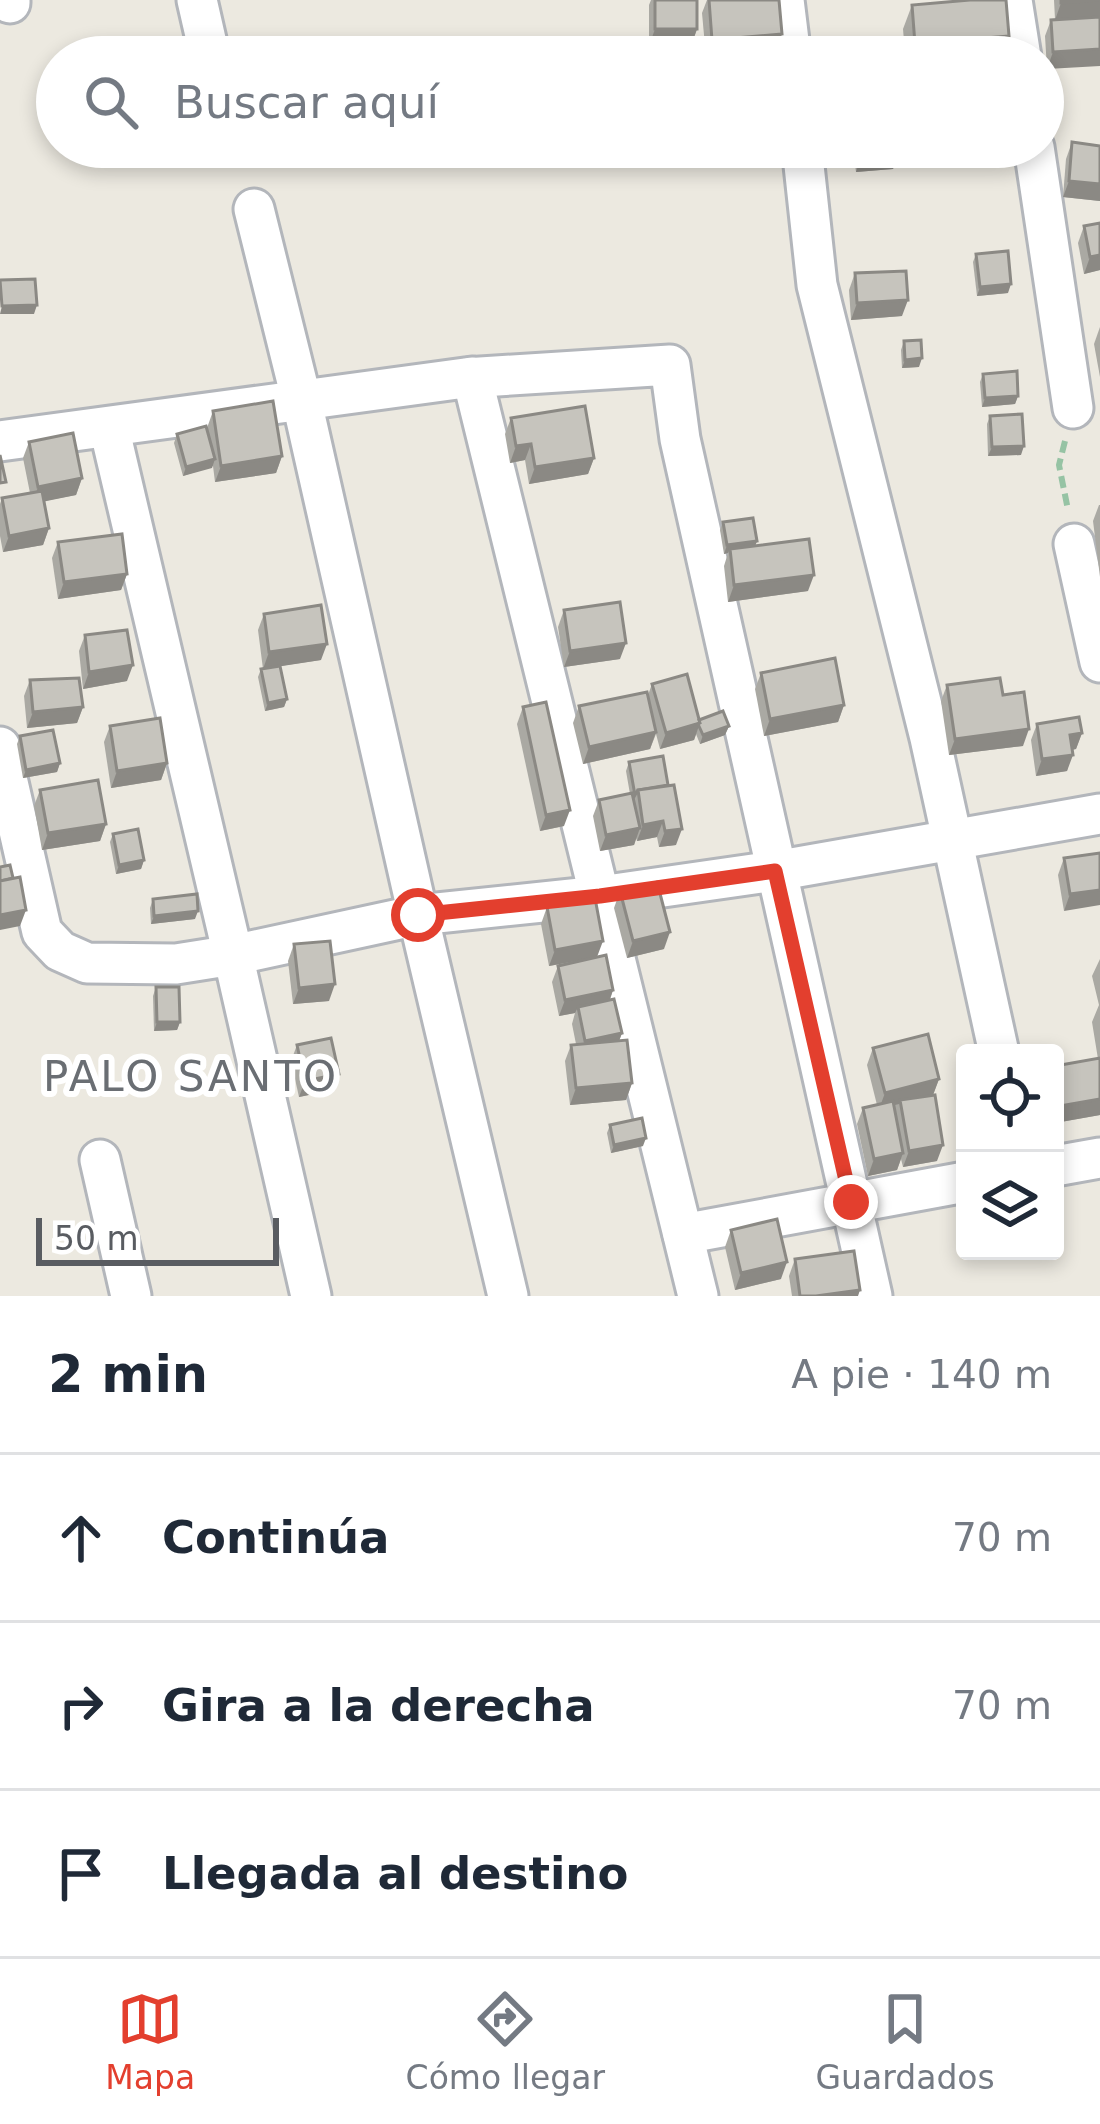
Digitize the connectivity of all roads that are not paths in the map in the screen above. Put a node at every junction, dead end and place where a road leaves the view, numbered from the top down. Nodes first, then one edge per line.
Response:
1 (197, 0) edge
2 (784, 0) edge
3 (1012, 0) edge
4 (205, 36) edge
5 (788, 36) edge
6 (1018, 36) edge
7 (804, 168) edge
8 (1037, 168) edge
9 (254, 209) dead end
10 (472, 377) junction
11 (302, 402) junction
12 (1073, 408) road end
13 (109, 427) junction
14 (0, 441) edge
15 (1074, 544) road end
16 (1100, 662) edge
17 (0, 747) edge
18 (1100, 814) edge
19 (952, 840) junction
20 (775, 871) junction
21 (600, 896) junction
22 (418, 915) junction
23 (232, 955) junction
24 (997, 1044) edge
25 (1100, 1158) edge
26 (100, 1160) dead end
27 (1064, 1164) edge
28 (956, 1184) edge
29 (851, 1202) junction
30 (682, 1234) junction
31 (131, 1296) edge
32 (311, 1296) edge
33 (508, 1296) edge
34 (698, 1296) edge
35 (872, 1296) edge

1 - 4 street
2 - 5 street
3 - 6 street
7 - 19 street
8 - 12 street
9 - 11 street
10 - 11 street
10 - 20 street
10 - 21 street
11 - 13 street
11 - 22 street
13 - 14 street
13 - 23 street
15 - 16 street
17 - 23 street
18 - 19 street
19 - 20 street
19 - 24 street
20 - 21 street
20 - 29 street
21 - 22 street
21 - 30 street
22 - 23 street
22 - 33 street
23 - 32 street
25 - 27 street
26 - 31 street
28 - 29 street
29 - 30 street
29 - 35 street
30 - 34 street

